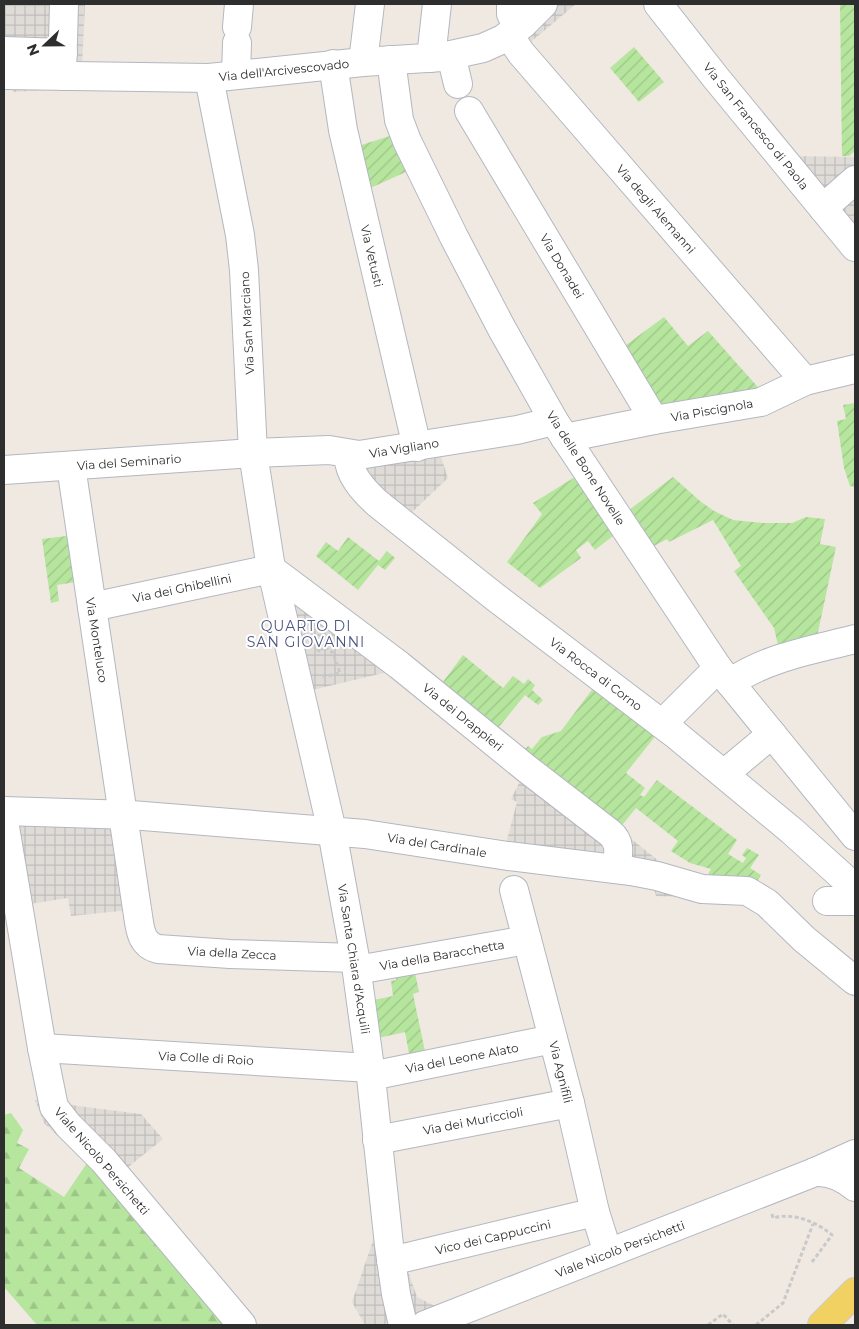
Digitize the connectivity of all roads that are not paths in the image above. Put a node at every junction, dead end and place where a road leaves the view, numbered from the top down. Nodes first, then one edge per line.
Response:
1 (64, 4) edge
2 (370, 4) edge
3 (437, 4) edge
4 (543, 4) edge
5 (658, 4) edge
6 (238, 25) edge
7 (510, 26) edge
8 (4, 51) edge
9 (441, 56) junction
10 (391, 60) junction
11 (363, 62) junction
12 (333, 64) junction
13 (63, 65) junction
14 (4, 75) edge
15 (236, 75) junction
16 (209, 78) junction
17 (458, 84) dead end
18 (469, 112) dead end
19 (855, 180) edge
20 (823, 208) junction
21 (855, 247) edge
22 (855, 369) edge
23 (804, 381) junction
24 (654, 420) junction
25 (559, 430) junction
26 (417, 447) junction
27 (253, 453) junction
28 (349, 454) junction
29 (71, 466) junction
30 (4, 470) edge
31 (271, 569) junction
32 (92, 607) junction
33 (855, 639) edge
34 (724, 676) junction
35 (300, 694) joint
36 (662, 724) junction
37 (772, 734) junction
38 (724, 774) junction
39 (4, 811) edge
40 (124, 815) junction
41 (4, 821) edge
42 (332, 831) junction
43 (855, 836) edge
44 (616, 869) junction
45 (855, 888) edge
46 (514, 890) dead end
47 (855, 900) edge
48 (827, 901) dead end
49 (137, 909) joint
50 (527, 940) junction
51 (356, 964) junction
52 (855, 981) edge
53 (553, 1039) junction
54 (42, 1048) junction
55 (371, 1072) junction
56 (570, 1103) junction
57 (377, 1140) junction
58 (855, 1154) edge
59 (815, 1172) junction
60 (855, 1187) edge
61 (595, 1212) junction
62 (608, 1253) junction
63 (391, 1261) junction
64 (855, 1292) edge
65 (827, 1324) edge
66 (242, 1325) edge
67 (403, 1325) edge
68 (425, 1325) edge

1 - 13 street
2 - 11 street
3 - 9 street
4 - 7 street
5 - 20 street, Via San Francesco di Paola
6 - 15 street
7 - 9 street, Via dell'Arcivescovado
7 - 23 street, Via degli Alemanni
8 - 13 street
9 - 10 street, Via dell'Arcivescovado
9 - 17 street
10 - 11 street, Via dell'Arcivescovado
10 - 25 street, Via delle Bone Novelle
11 - 12 street, Via dell'Arcivescovado
12 - 15 street, Via dell'Arcivescovado
12 - 26 street, Via Vetusti
13 - 14 street
13 - 16 street, Via dell'Arcivescovado
15 - 16 street, Via dell'Arcivescovado
16 - 27 street, Via San Marciano
18 - 24 street, Via Donadei
19 - 20 street
20 - 21 street, Via San Francesco di Paola
22 - 23 street, Via Piscignola
23 - 24 street, Via Piscignola
24 - 25 street, Via Piscignola
25 - 26 street, Via Vigliano
25 - 34 street, Via delle Bone Novelle
26 - 28 street, Via Vigliano
27 - 28 street, Via Vigliano
27 - 29 street, Via del Seminario
27 - 31 street, Via San Marciano
28 - 36 street, Via Rocca di Corno
29 - 30 street, Via del Seminario
29 - 32 street, Via Monteluco
31 - 32 street, Via dei Ghibellini
31 - 35 street, Via San Marciano
31 - 44 street, Via dei Drappieri
32 - 40 street, Via Monteluco
33 - 34 street
34 - 36 street
34 - 37 street, Via delle Bone Novelle
35 - 42 street, Via Santa Chiara d'Acquili
36 - 38 street, Via Rocca di Corno
37 - 38 street
37 - 43 street, Via delle Bone Novelle
38 - 45 street, Via Rocca di Corno
39 - 40 street, Via del Cardinale
40 - 42 street, Via del Cardinale
40 - 49 street, Via Monteluco
41 - 54 street, Viale Nicolò Persichetti
42 - 44 street, Via del Cardinale
42 - 51 street, Via Santa Chiara d'Acquili
44 - 52 street, Via del Cardinale
46 - 50 street, Via Agnifili
47 - 48 street
49 - 51 street, Via della Zecca
50 - 51 street, Via della Baracchetta
50 - 53 street, Via Agnifili
51 - 55 street, Via Santa Chiara d'Acquili
53 - 55 street, Via del Leone Alato
53 - 56 street, Via Agnifili
54 - 55 street, Via Colle di Roio
54 - 66 street, Viale Nicolò Persichetti
55 - 57 street, Via Santa Chiara d'Acquili
56 - 57 street, Via dei Muriccioli
56 - 61 street, Via Agnifili
57 - 63 street, Via Santa Chiara d'Acquili
58 - 59 street, Viale Nicolò Persichetti
59 - 60 street
59 - 62 street, Viale Nicolò Persichetti
61 - 62 street, Via Agnifili
61 - 63 street, Vico dei Cappuccini
62 - 68 street, Viale Nicolò Persichetti
63 - 67 street, Via Santa Chiara d'Acquili
64 - 65 main road

